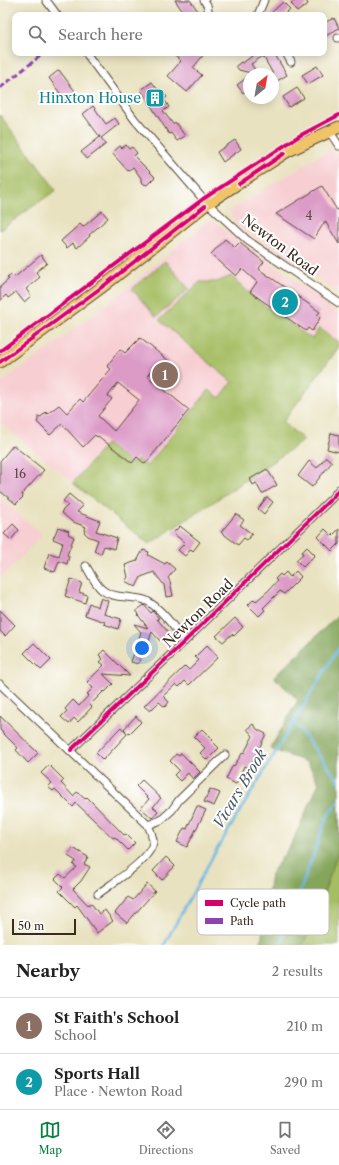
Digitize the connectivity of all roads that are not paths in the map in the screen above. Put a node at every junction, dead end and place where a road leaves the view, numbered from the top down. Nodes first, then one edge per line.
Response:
1 (46, 0) edge
2 (204, 0) edge
3 (264, 0) edge
4 (55, 12) edge
5 (209, 12) edge
6 (259, 12) edge
7 (88, 56) edge
8 (288, 56) edge
9 (291, 62) dead end
10 (335, 129) edge
11 (339, 146) edge
12 (208, 203) junction
13 (339, 303) edge
14 (0, 362) edge
15 (339, 489) edge
16 (86, 566) dead end
17 (185, 641) junction
18 (0, 684) edge
19 (71, 750) junction
20 (225, 755) dead end
21 (148, 825) junction
22 (98, 894) dead end

1 - 4 street
2 - 5 street
3 - 6 street
7 - 12 street, Newton Road
8 - 9 street
10 - 11 street
10 - 12 main road
12 - 13 street, Newton Road
12 - 14 main road
15 - 17 street, Newton Road
16 - 17 street
17 - 19 street, Newton Road
18 - 19 street
19 - 21 street
20 - 21 street
21 - 22 street

